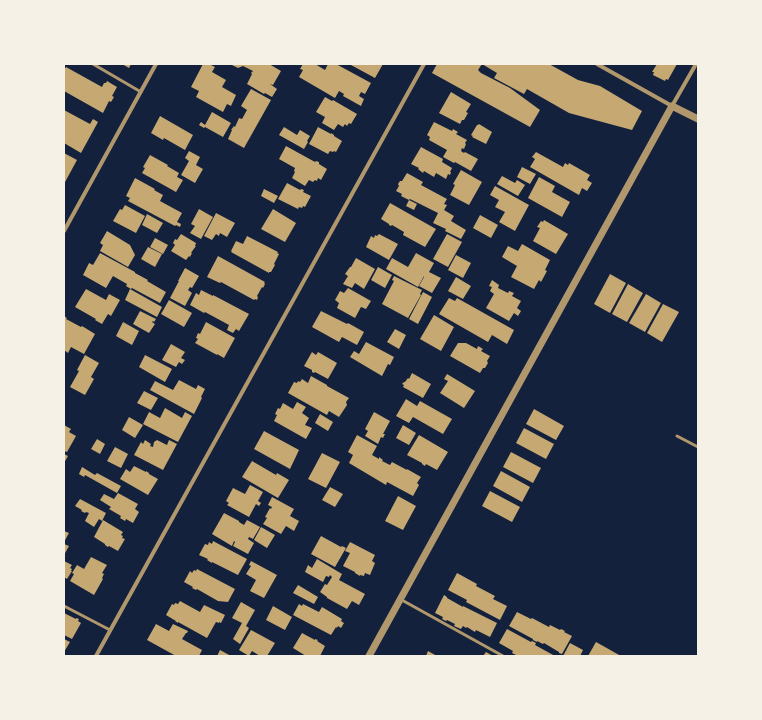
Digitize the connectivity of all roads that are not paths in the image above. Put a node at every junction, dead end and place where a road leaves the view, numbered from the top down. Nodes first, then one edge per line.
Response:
1 (93, 64) edge
2 (156, 64) edge
3 (424, 64) edge
4 (597, 64) edge
5 (696, 64) edge
6 (141, 92) junction
7 (672, 106) junction
8 (698, 119) edge
9 (64, 231) edge
10 (677, 436) dead end
11 (698, 448) edge
12 (400, 599) junction
13 (64, 606) edge
14 (110, 630) junction
15 (96, 656) edge
16 (369, 656) edge
17 (502, 656) edge

1 - 6 lane
2 - 6 street
3 - 14 street
4 - 7 street
5 - 7 street
6 - 9 street
7 - 8 street
7 - 12 street
10 - 11 lane
12 - 16 street
12 - 17 lane
13 - 14 lane
14 - 15 street

